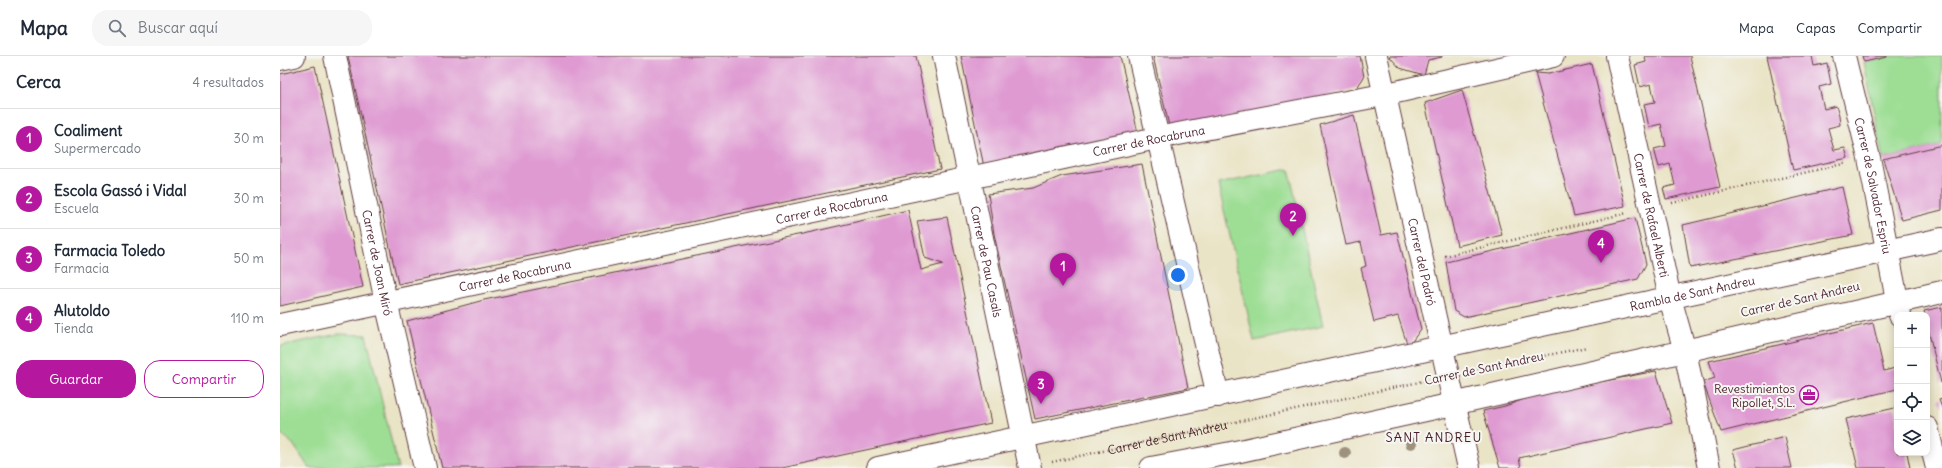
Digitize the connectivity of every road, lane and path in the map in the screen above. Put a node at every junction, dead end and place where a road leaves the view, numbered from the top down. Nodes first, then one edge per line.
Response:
1 (294, 56) edge
2 (335, 56) edge
3 (944, 56) edge
4 (1139, 56) edge
5 (1376, 56) edge
6 (1553, 56) edge
7 (1617, 56) edge
8 (1844, 56) edge
9 (280, 59) edge
10 (1384, 95) junction
11 (1157, 138) junction
12 (1869, 158) junction
13 (968, 179) junction
14 (1651, 209) junction
15 (1942, 239) edge
16 (1887, 251) junction
17 (1422, 261) junction
18 (1942, 292) edge
19 (1670, 298) junction
20 (386, 302) junction
21 (1898, 309) edge
22 (280, 325) edge
23 (1592, 346) dead end
24 (1443, 348) junction
25 (1685, 351) junction
26 (1448, 376) junction
27 (1218, 396) junction
28 (1453, 404) junction
29 (1024, 436) junction
30 (1930, 440) edge
31 (1030, 467) edge
32 (425, 468) edge
33 (878, 468) edge
34 (1151, 468) edge
35 (1469, 468) edge
36 (1709, 468) edge
37 (1937, 468) edge

1 - 9 street
2 - 20 street, Carrer de Joan Miró
3 - 13 street, Carrer de Pau Casals
4 - 11 street
5 - 10 street, Carrer del Padró
6 - 10 street, Carrer de Rocabruna
7 - 14 street, Carrer de Rafael Alberti
8 - 12 street, Carrer de Salvador Espriu
10 - 11 street, Carrer de Rocabruna
10 - 17 street, Carrer del Padró
11 - 13 street, Carrer de Rocabruna
11 - 27 street
12 - 14 path
12 - 16 street, Carrer de Salvador Espriu
13 - 20 street, Carrer de Rocabruna
13 - 29 street, Carrer de Pau Casals
14 - 17 path
14 - 19 street, Carrer de Rafael Alberti
15 - 16 street, Rambla de Sant Andreu
16 - 19 street, Rambla de Sant Andreu
16 - 21 street, Carrer de Salvador Espriu
17 - 24 street, Carrer del Padró
18 - 21 street
19 - 24 street, Rambla de Sant Andreu
19 - 25 street, Carrer de Rafael Alberti
20 - 22 street, Carrer de Rocabruna
20 - 32 street, Carrer de Joan Miró
21 - 25 street
23 - 26 path, Carrer de Sant Andreu
24 - 26 street, Carrer del Padró
24 - 27 street
25 - 28 street
25 - 36 street, Carrer de Rafael Alberti
26 - 28 street, Carrer del Padró
26 - 31 path, Carrer de Sant Andreu
27 - 29 street
28 - 34 street
28 - 35 street, Carrer del Padró
29 - 31 street, Carrer de Pau Casals
29 - 33 street
30 - 37 street

